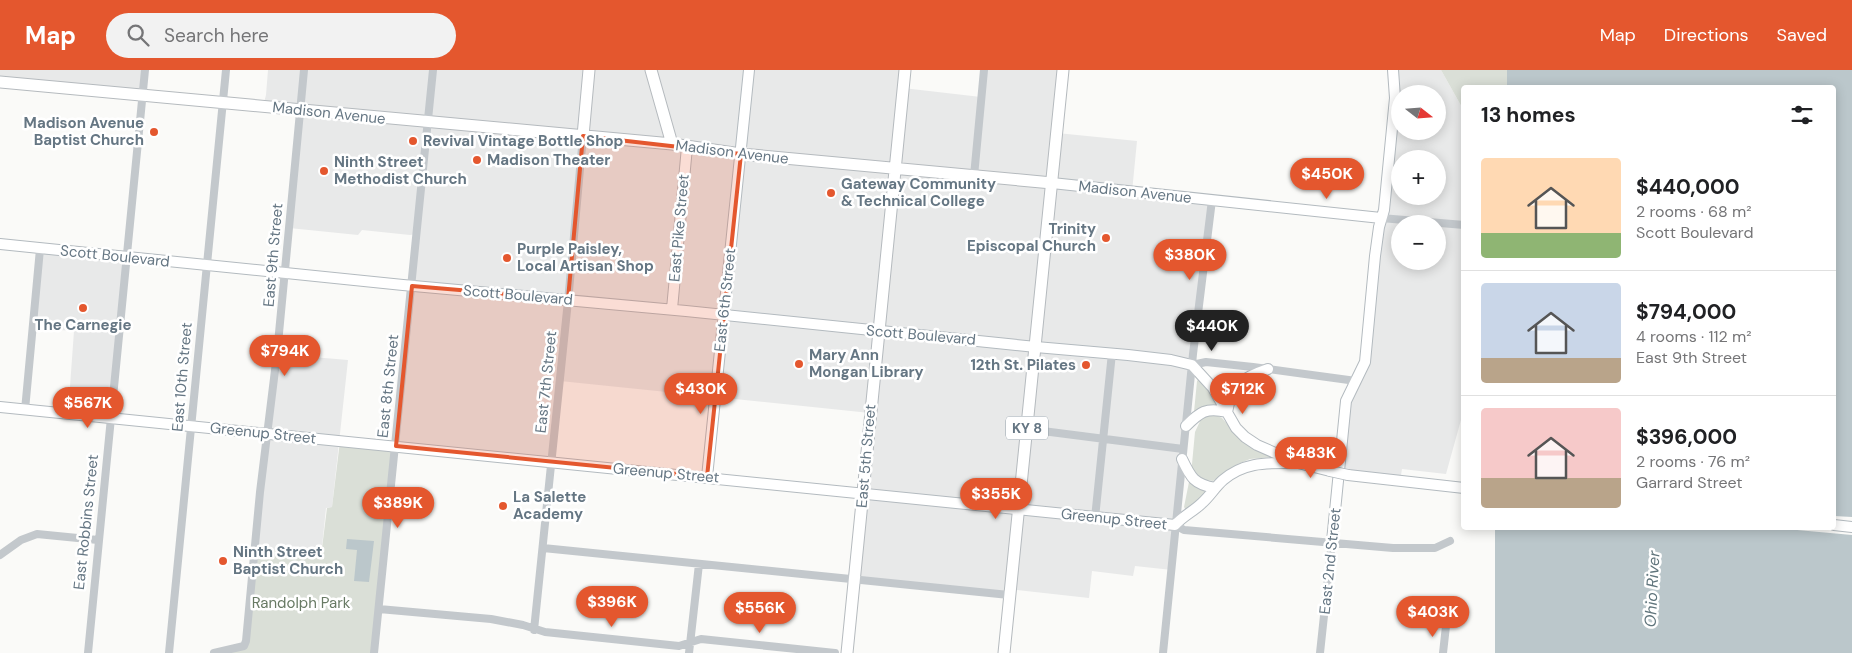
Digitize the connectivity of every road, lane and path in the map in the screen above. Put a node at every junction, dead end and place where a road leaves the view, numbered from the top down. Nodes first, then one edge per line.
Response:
1 (145, 70) edge
2 (226, 70) edge
3 (304, 70) edge
4 (433, 70) edge
5 (589, 70) edge
6 (651, 70) edge
7 (750, 70) edge
8 (905, 70) edge
9 (984, 70) edge
10 (1063, 70) edge
11 (1393, 70) edge
12 (0, 82) edge
13 (143, 95) junction
14 (224, 103) junction
15 (300, 110) junction
16 (428, 122) junction
17 (583, 136) junction
18 (672, 144) junction
19 (687, 147) junction
20 (740, 154) junction
21 (896, 170) junction
22 (974, 176) junction
23 (1052, 183) junction
24 (1212, 200) junction
25 (1382, 218) junction
26 (1461, 225) edge
27 (0, 244) edge
28 (40, 249) junction
29 (126, 257) junction
30 (206, 265) junction
31 (285, 273) junction
32 (412, 286) junction
33 (568, 300) junction
34 (672, 309) junction
35 (723, 314) junction
36 (879, 331) junction
37 (1036, 347) junction
38 (1112, 353) junction
39 (1192, 365) junction
40 (1268, 369) junction
41 (1356, 381) junction
42 (0, 408) edge
43 (25, 410) junction
44 (1227, 412) junction
45 (111, 418) junction
46 (191, 426) junction
47 (1186, 426) junction
48 (1027, 429) junction
49 (268, 434) junction
50 (1104, 438) junction
51 (396, 446) junction
52 (1183, 454) junction
53 (552, 462) junction
54 (1298, 463) junction
55 (708, 477) junction
56 (1215, 488) junction
57 (1461, 488) edge
58 (863, 493) junction
59 (1018, 509) junction
60 (1095, 518) junction
61 (1176, 525) junction
62 (1836, 525) edge
63 (1852, 527) edge
64 (98, 540) junction
65 (1450, 541) dead end
66 (1332, 542) junction
67 (543, 548) junction
68 (0, 555) edge
69 (699, 564) junction
70 (854, 580) junction
71 (1009, 595) junction
72 (379, 609) junction
73 (1446, 626) dead end
74 (534, 630) junction
75 (690, 643) junction
76 (88, 653) edge
77 (169, 653) edge
78 (214, 653) edge
79 (374, 653) edge
80 (689, 653) edge
81 (835, 653) edge
82 (847, 653) edge
83 (1004, 653) edge
84 (1163, 653) edge
85 (1320, 653) edge
86 (1443, 653) edge

1 - 13 street, East Robbins Street
2 - 14 street, East 10th Street
3 - 15 street, East 9th Street
4 - 16 street, East 8th Street
5 - 17 main road
6 - 18 main road
7 - 20 main road, East 6th Street
8 - 21 main road, East 5th Street
9 - 22 street
10 - 23 main road, KY 8
11 - 25 main road, East 2nd Street
12 - 13 main road, Madison Avenue
13 - 14 main road, Madison Avenue
13 - 29 street, East Robbins Street
14 - 15 main road, Madison Avenue
14 - 30 street, East 10th Street
15 - 16 main road, Madison Avenue
15 - 31 street, East 9th Street
16 - 17 main road, Madison Avenue
16 - 32 street, East 8th Street
17 - 18 main road, Madison Avenue
17 - 33 street, East 7th Street
18 - 19 main road, Madison Avenue
19 - 20 main road, Madison Avenue
19 - 34 main road, East Pike Street
20 - 21 main road, Madison Avenue
20 - 35 main road, East 6th Street
21 - 22 main road, Madison Avenue
21 - 36 main road, East 5th Street
22 - 23 main road, Madison Avenue
23 - 24 main road, Madison Avenue
23 - 37 main road, KY 8
24 - 25 main road, Madison Avenue
24 - 39 street
25 - 26 street, Madison Avenue
25 - 41 main road, East 2nd Street
27 - 28 main road, Scott Boulevard
28 - 29 main road, Scott Boulevard
28 - 43 street
29 - 30 main road, Scott Boulevard
29 - 45 street, East Robbins Street
30 - 31 main road, Scott Boulevard
30 - 46 street, East 10th Street
31 - 32 main road, Scott Boulevard
31 - 49 street, East 9th Street
32 - 33 main road, Scott Boulevard
32 - 51 street, East 8th Street
33 - 34 main road, Scott Boulevard
33 - 53 street, East 7th Street
34 - 35 main road, Scott Boulevard
35 - 36 main road, Scott Boulevard
35 - 55 main road, East 6th Street
36 - 37 main road, Scott Boulevard
36 - 58 main road, East 5th Street
37 - 38 main road, Scott Boulevard
37 - 48 main road, KY 8
38 - 39 main road
38 - 50 street
39 - 40 street
39 - 44 main road
39 - 47 street
40 - 41 street
40 - 44 main road
41 - 66 main road, East 2nd Street
42 - 43 main road, Greenup Street
43 - 45 main road, Greenup Street
44 - 47 main road
44 - 54 main road
45 - 46 main road, Greenup Street
45 - 64 street, East Robbins Street
46 - 49 main road, Greenup Street
46 - 77 street, East 10th Street
47 - 52 street
48 - 50 street
48 - 59 main road, KY 8
49 - 51 main road, Greenup Street
49 - 78 street, East 9th Street
50 - 52 street
50 - 60 street
51 - 53 main road, Greenup Street
51 - 72 street, East 8th Street
52 - 56 main road
52 - 61 street
53 - 55 main road, Greenup Street
53 - 67 street, East 7th Street
54 - 56 main road
54 - 57 main road, bridge
55 - 58 main road, Greenup Street
56 - 61 main road
58 - 59 main road, Greenup Street
58 - 70 main road, East 5th Street
59 - 60 main road, Greenup Street
59 - 71 main road, KY 8
60 - 61 main road, Greenup Street
61 - 66 street, Greenup Street
61 - 84 street
62 - 63 main road
64 - 68 street
64 - 76 street, East Robbins Street
65 - 66 street, Greenup Street
66 - 85 street, East 2nd Street
67 - 69 street
67 - 74 street, East 7th Street
69 - 70 street
69 - 75 street
70 - 71 street
70 - 82 main road, East 5th Street
71 - 83 main road, KY 8
72 - 74 street
72 - 79 street, East 8th Street
73 - 86 street
74 - 75 street
75 - 80 street
75 - 81 street

